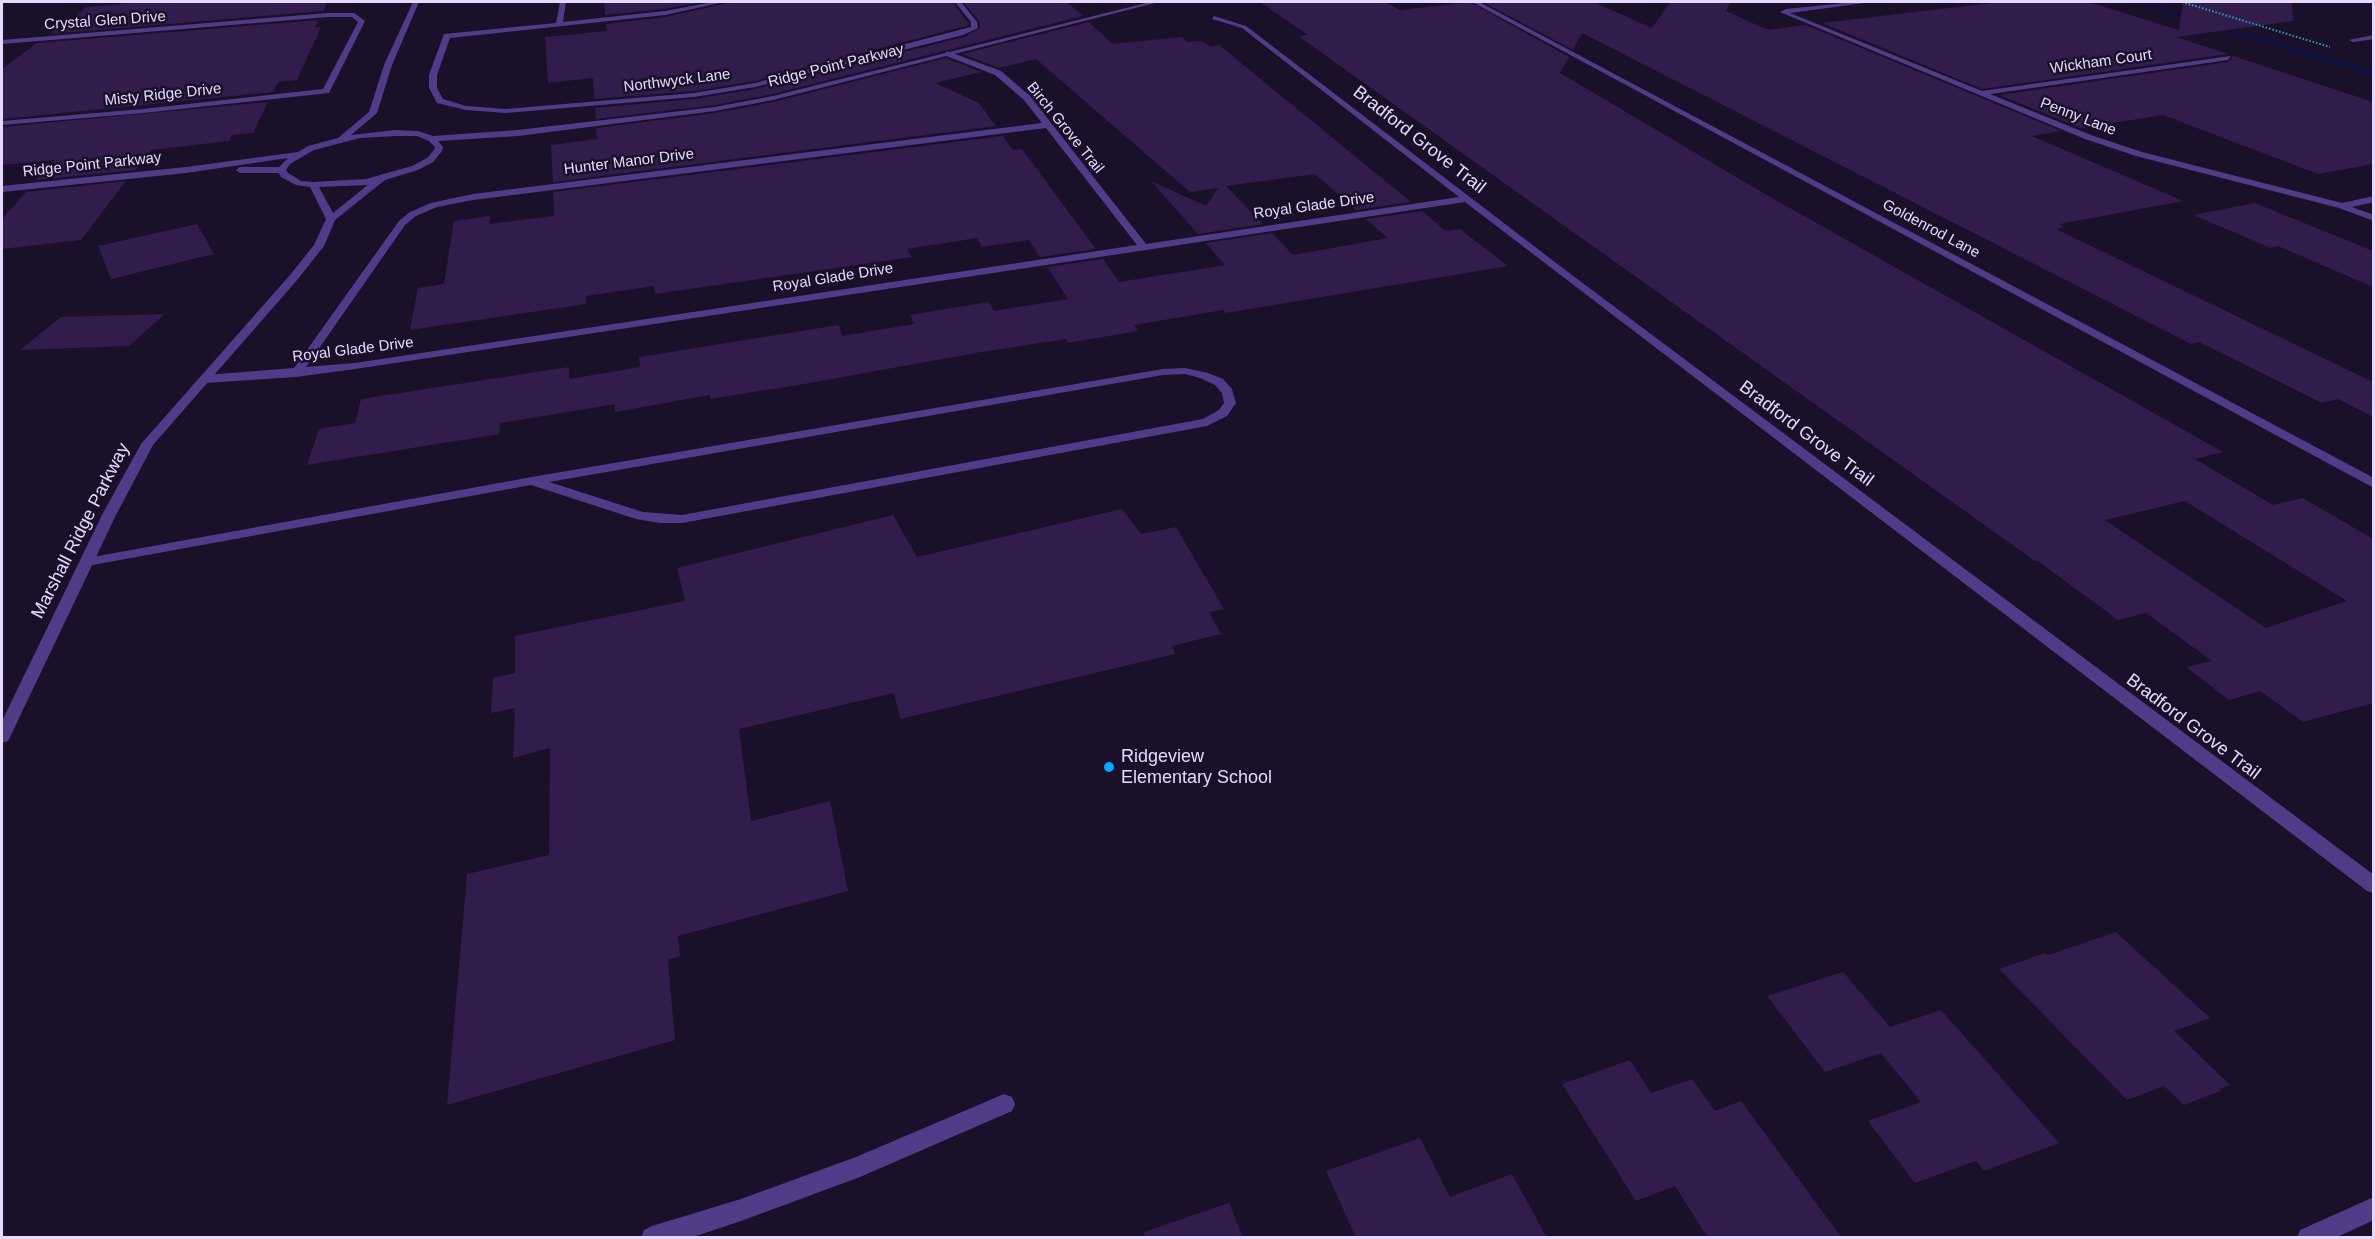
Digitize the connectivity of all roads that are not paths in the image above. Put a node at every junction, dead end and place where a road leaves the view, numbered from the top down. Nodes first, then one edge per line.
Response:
1 (416, 2) edge
2 (563, 2) edge
3 (721, 2) edge
4 (958, 2) edge
5 (1156, 2) edge
6 (1475, 2) edge
7 (1869, 2) edge
8 (1214, 18) dead end
9 (559, 25) junction
10 (2373, 37) edge
11 (2353, 40) dead end
12 (2, 42) edge
13 (946, 53) junction
14 (2228, 58) dead end
15 (326, 91) joint
16 (1979, 93) junction
17 (2, 123) edge
18 (388, 125) dead end
19 (1046, 125) junction
20 (396, 133) junction
21 (518, 133) junction
22 (341, 139) junction
23 (432, 139) junction
24 (438, 152) junction
25 (299, 153) junction
26 (186, 170) junction
27 (282, 170) junction
28 (381, 179) junction
29 (313, 185) junction
30 (2, 189) edge
31 (1465, 199) junction
32 (2373, 199) edge
33 (2342, 206) junction
34 (2373, 218) edge
35 (331, 219) junction
36 (1143, 247) junction
37 (296, 373) junction
38 (205, 379) junction
39 (532, 481) junction
40 (2373, 484) edge
41 (87, 562) junction
42 (2, 737) edge
43 (2373, 886) edge
44 (1004, 1104) dead end
45 (2373, 1208) edge
46 (652, 1238) edge
47 (2308, 1238) edge

1 - 22 street
2 - 9 street
3 - 9 street
4 - 9 street, Northwyck Lane
5 - 13 street, Ridge Point Parkway
6 - 40 street, Goldenrod Lane
7 - 16 street, Penny Lane
8 - 31 street, Bradford Grove Trail
10 - 11 street
12 - 15 street, Crystal Glen Drive
13 - 19 street, Birch Grove Trail
13 - 21 street, Ridge Point Parkway
14 - 16 street, Wickham Court
15 - 17 street, Misty Ridge Drive
16 - 33 street, Penny Lane
18 - 20 street
19 - 36 street, Birch Grove Trail
19 - 37 street, Hunter Manor Drive
20 - 22 street
20 - 23 street
21 - 23 street
21 - 24 street
22 - 25 street
23 - 24 street
24 - 28 street
25 - 26 street
25 - 27 street
26 - 27 street
26 - 30 street, Ridge Point Parkway
27 - 29 street
28 - 29 street
28 - 35 street, Marshall Ridge Parkway
29 - 35 street
31 - 36 street, Royal Glade Drive
31 - 43 street, Bradford Grove Trail
32 - 33 street
33 - 34 street, Penny Lane
35 - 38 street, Marshall Ridge Parkway
36 - 37 street, Royal Glade Drive
37 - 38 street, Royal Glade Drive
38 - 41 street, Marshall Ridge Parkway
39 - 39 street
39 - 41 street
41 - 42 street, Marshall Ridge Parkway
44 - 46 street
45 - 47 street

